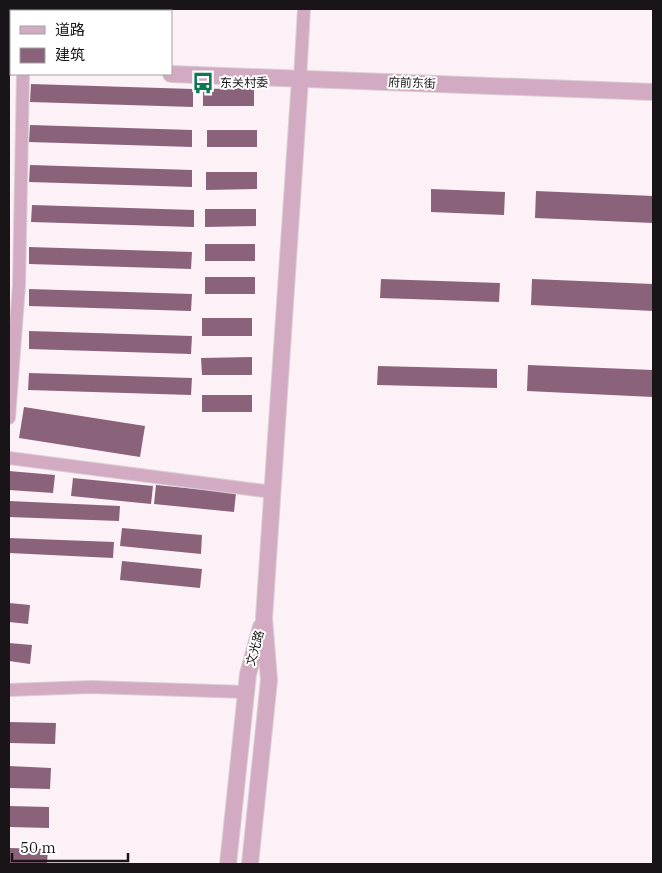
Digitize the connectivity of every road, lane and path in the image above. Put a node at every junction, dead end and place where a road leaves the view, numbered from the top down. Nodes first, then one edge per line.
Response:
1 (304, 9) edge
2 (172, 74) edge
3 (23, 75) edge
4 (300, 78) junction
5 (653, 92) edge
6 (9, 418) edge
7 (9, 458) edge
8 (272, 492) junction
9 (264, 618) junction
10 (9, 690) edge
11 (246, 692) junction
12 (228, 864) edge
13 (250, 864) edge

1 - 4 street
2 - 4 street, 府前东街
3 - 6 street
4 - 5 street, 府前东街
4 - 8 street
7 - 8 street
8 - 9 street
9 - 11 street, 文光路
9 - 13 street, 文光路
10 - 11 street
11 - 12 street, 文光路

